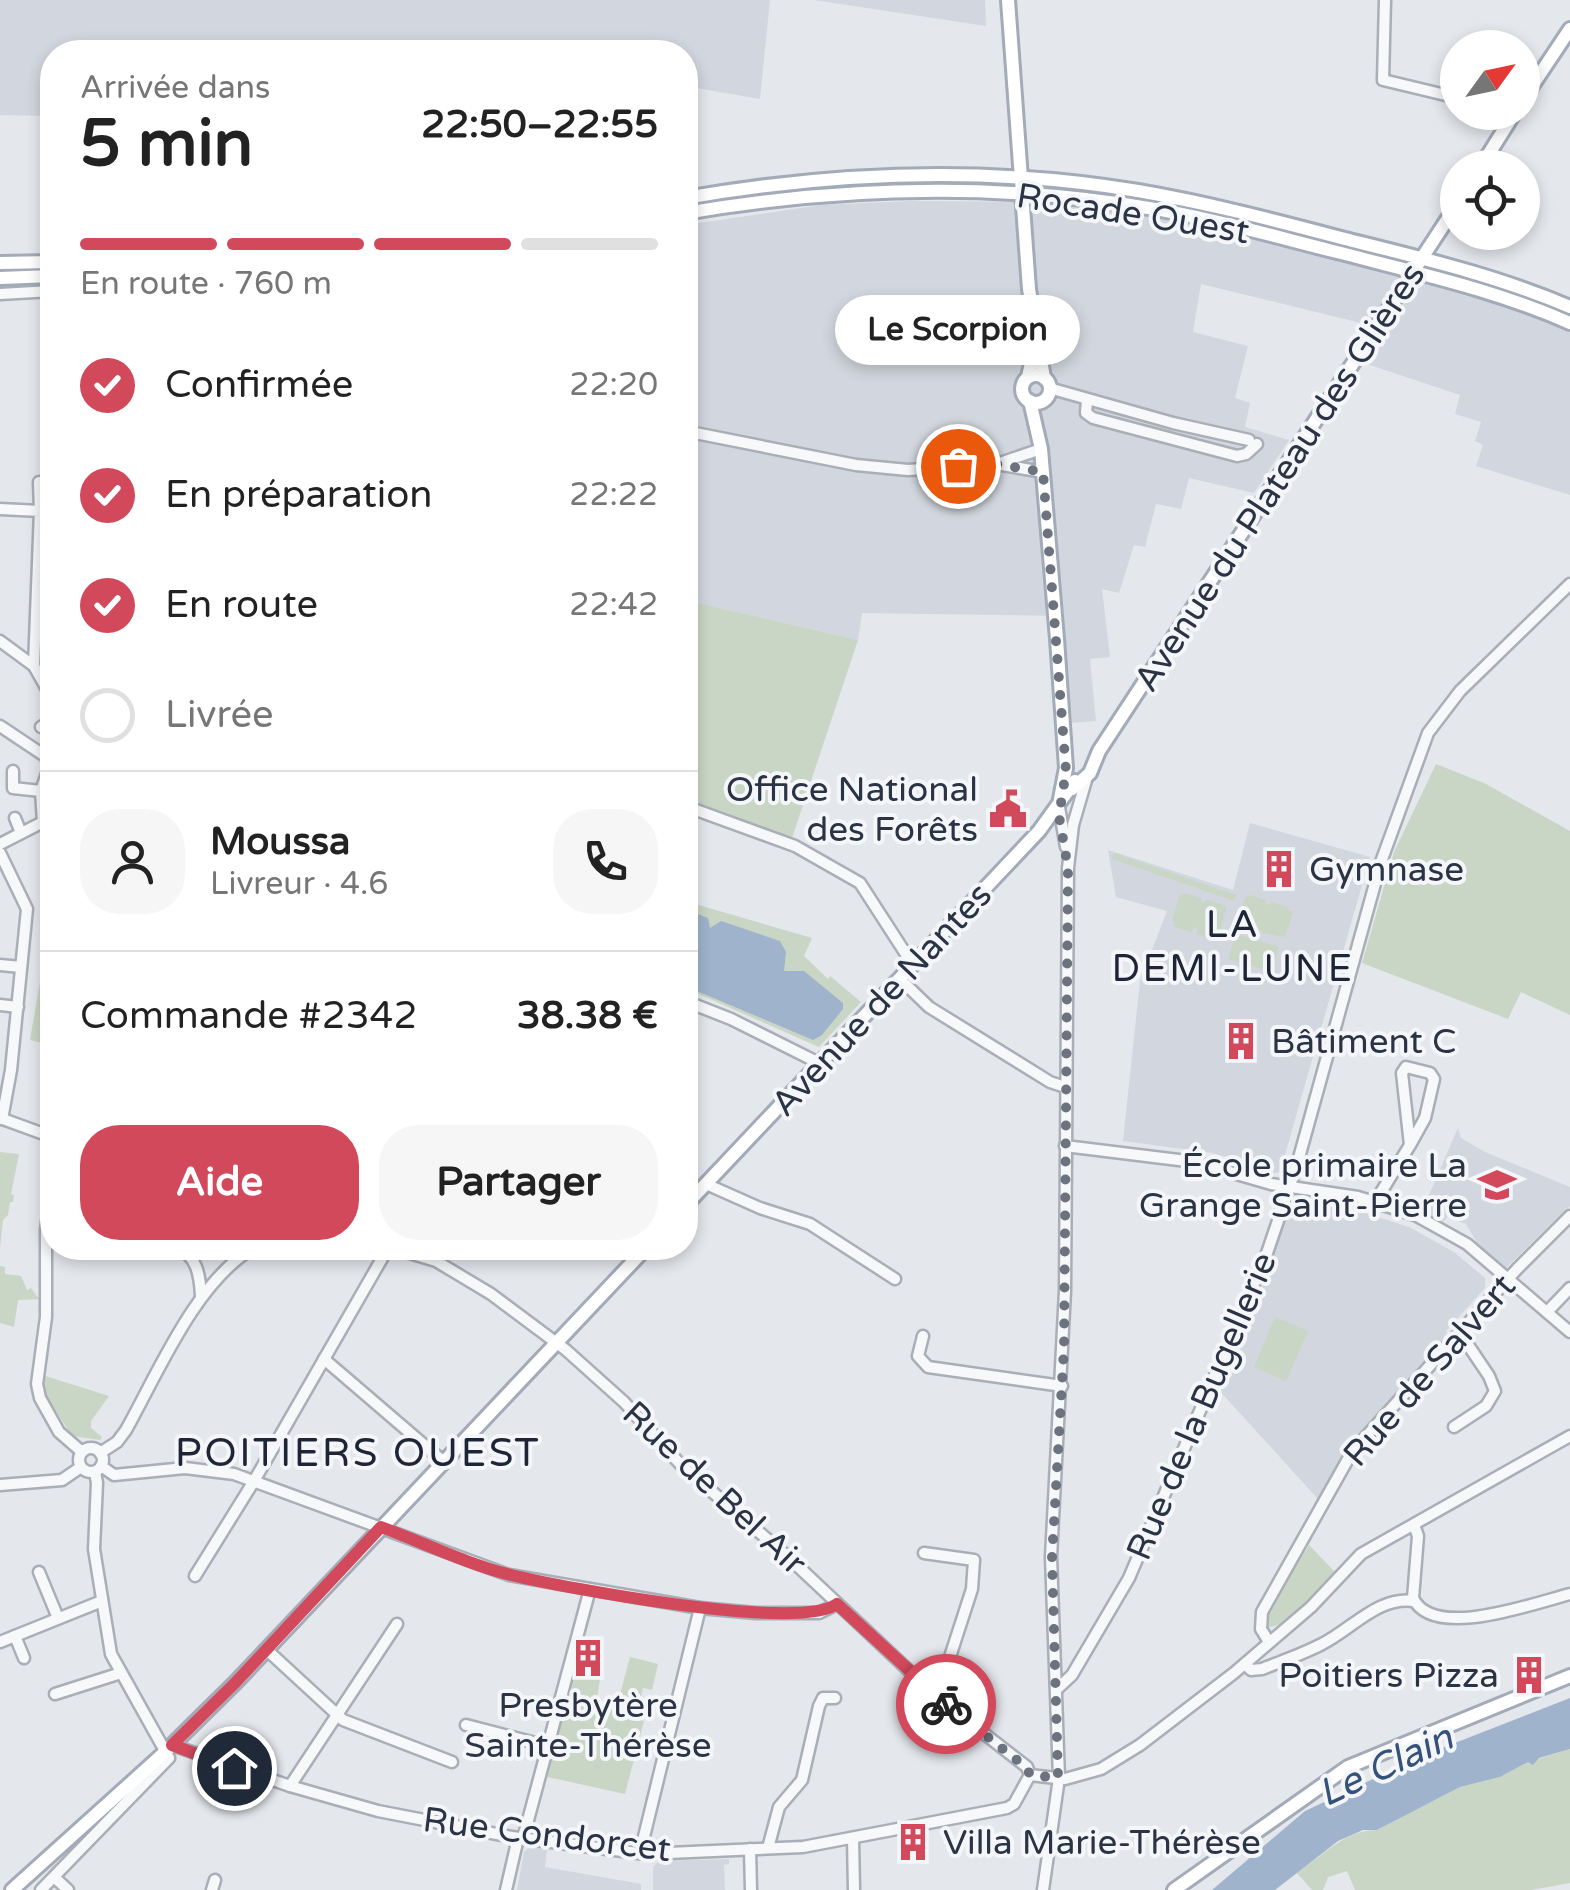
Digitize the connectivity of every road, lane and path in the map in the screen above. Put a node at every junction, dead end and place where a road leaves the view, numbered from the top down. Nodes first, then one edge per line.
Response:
1 (1008, 0) edge
2 (1384, 0) edge
3 (1570, 28) edge
4 (1565, 48) edge
5 (1540, 79) edge
6 (1440, 94) edge
7 (1021, 186) junction
8 (698, 196) edge
9 (698, 210) edge
10 (1440, 230) edge
11 (1422, 258) junction
12 (40, 262) edge
13 (0, 263) edge
14 (1413, 272) junction
15 (40, 276) edge
16 (0, 278) edge
17 (1029, 288) junction
18 (40, 292) edge
19 (0, 294) edge
20 (1570, 307) edge
21 (1570, 323) edge
22 (1028, 377) junction
23 (1042, 392) junction
24 (698, 434) edge
25 (1253, 442) dead end
26 (1041, 449) junction
27 (996, 464) junction
28 (1043, 472) junction
29 (39, 482) dead end
30 (0, 509) edge
31 (40, 511) junction
32 (1570, 584) edge
33 (0, 641) edge
34 (34, 666) junction
35 (40, 677) edge
36 (0, 726) edge
37 (1099, 751) junction
38 (40, 753) edge
39 (13, 770) dead end
40 (1066, 771) junction
41 (1087, 777) junction
42 (1072, 789) junction
43 (40, 791) edge
44 (1059, 806) junction
45 (698, 811) edge
46 (16, 818) dead end
47 (40, 824) edge
48 (1074, 824) junction
49 (21, 834) junction
50 (0, 844) edge
51 (0, 854) edge
52 (1068, 868) junction
53 (0, 965) edge
54 (913, 965) junction
55 (21, 967) junction
56 (900, 980) junction
57 (0, 1005) edge
58 (698, 1006) edge
59 (18, 1007) junction
60 (820, 1064) junction
61 (6, 1069) edge
62 (1065, 1088) junction
63 (1, 1119) edge
64 (40, 1133) edge
65 (1410, 1144) junction
66 (1065, 1146) junction
67 (706, 1184) junction
68 (1290, 1187) junction
69 (698, 1192) edge
70 (1375, 1202) junction
71 (1570, 1216) edge
72 (46, 1260) edge
73 (192, 1260) edge
74 (229, 1260) edge
75 (384, 1260) edge
76 (433, 1260) edge
77 (635, 1260) edge
78 (895, 1279) dead end
79 (1508, 1279) junction
80 (1570, 1288) edge
81 (201, 1296) junction
82 (1547, 1312) junction
83 (1570, 1332) edge
84 (1460, 1333) junction
85 (923, 1336) dead end
86 (556, 1344) junction
87 (324, 1359) junction
88 (1062, 1386) junction
89 (1454, 1428) dead end
90 (1570, 1436) edge
91 (82, 1452) junction
92 (100, 1452) junction
93 (444, 1462) junction
94 (81, 1467) junction
95 (98, 1469) junction
96 (254, 1481) junction
97 (0, 1485) edge
98 (1414, 1526) junction
99 (381, 1527) junction
100 (924, 1552) dead end
101 (39, 1572) dead end
102 (195, 1576) dead end
103 (590, 1589) junction
104 (1570, 1594) edge
105 (102, 1601) junction
106 (1414, 1602) junction
107 (837, 1604) junction
108 (700, 1608) junction
109 (58, 1618) junction
110 (397, 1624) dead end
111 (16, 1636) junction
112 (0, 1642) edge
113 (1269, 1642) junction
114 (266, 1650) junction
115 (24, 1658) dead end
116 (1245, 1664) junction
117 (121, 1673) junction
118 (1570, 1676) edge
119 (1058, 1688) junction
120 (55, 1694) dead end
121 (835, 1698) dead end
122 (937, 1698) junction
123 (336, 1714) junction
124 (466, 1725) dead end
125 (547, 1746) junction
126 (171, 1751) junction
127 (452, 1762) dead end
128 (1029, 1771) junction
129 (1058, 1778) junction
130 (290, 1786) junction
131 (521, 1838) junction
132 (853, 1838) junction
133 (768, 1848) junction
134 (750, 1849) junction
135 (640, 1852) junction
136 (54, 1877) junction
137 (0, 1882) edge
138 (9, 1890) edge
139 (41, 1890) edge
140 (68, 1890) edge
141 (506, 1890) edge
142 (750, 1890) edge
143 (854, 1890) edge
144 (1043, 1890) edge
145 (1174, 1890) edge

1 - 7 main road
2 - 6 street
3 - 4 main road
4 - 5 main road
7 - 8 main road, Rocade Ouest
7 - 9 main road, Rocade Ouest
7 - 11 main road
7 - 14 main road, Rocade Ouest
7 - 17 main road
10 - 11 main road, Avenue du Plateau des Glières
11 - 14 main road, Avenue du Plateau des Glières
11 - 20 main road
12 - 13 main road
14 - 21 main road, Rocade Ouest
14 - 37 main road, Avenue du Plateau des Glières
15 - 16 main road
17 - 22 main road
17 - 23 main road
18 - 19 street
22 - 23 main road
22 - 23 main road
23 - 25 street
23 - 26 main road
24 - 27 street
26 - 27 street
26 - 28 main road
27 - 28 street
28 - 40 main road
29 - 31 street
30 - 31 street
31 - 34 street
32 - 68 street, Rue de la Bugellerie
33 - 34 street
34 - 35 street
36 - 38 street
37 - 41 main road, Avenue du Plateau des Glières
37 - 42 main road, Avenue du Plateau des Glières
39 - 43 street
40 - 42 main road
40 - 44 main road
41 - 42 main road, Avenue du Plateau des Glières
41 - 48 street
42 - 44 main road, Avenue de Nantes
42 - 48 street
44 - 52 street
44 - 54 main road, Avenue de Nantes
45 - 54 street
46 - 49 street
47 - 49 street
48 - 52 street
49 - 50 street
51 - 55 street
52 - 62 street
53 - 55 street
54 - 56 main road, Avenue de Nantes
55 - 59 street
56 - 60 main road, Avenue de Nantes
56 - 62 street
57 - 59 street
58 - 60 street
59 - 61 street
60 - 67 main road, Avenue de Nantes
61 - 63 street
62 - 66 street
63 - 64 street
65 - 65 street
65 - 70 street
66 - 68 street
66 - 88 street
67 - 69 main road, Avenue de Nantes
67 - 78 street
68 - 70 street
68 - 119 street, Rue de la Bugellerie
70 - 79 street
71 - 79 street, Rue de Salvert
72 - 91 street
73 - 81 street
74 - 81 street
75 - 87 street
76 - 86 street, Rue de Bel Air
77 - 86 main road
79 - 82 street
79 - 84 street, Rue de Salvert
80 - 82 street
81 - 92 street
82 - 83 street
84 - 89 street
84 - 113 street, Rue de Salvert
85 - 88 street
86 - 93 main road
86 - 107 street, Rue de Bel Air
87 - 93 street
87 - 96 street
88 - 119 street
90 - 98 street
91 - 92 street
91 - 94 street
92 - 95 street
93 - 99 main road
94 - 95 street
94 - 97 street
95 - 96 street
95 - 105 street
96 - 99 street
96 - 102 street
98 - 106 street
98 - 113 street
99 - 103 street
99 - 114 main road
100 - 122 street
101 - 109 street
103 - 108 street
103 - 125 street
104 - 106 street
105 - 109 street
105 - 117 street
106 - 116 street
107 - 108 street
107 - 122 street, Rue de Bel Air
108 - 135 street
109 - 111 street
110 - 123 street
111 - 112 street
111 - 115 street
113 - 116 street
114 - 123 street
114 - 126 main road
116 - 129 street
117 - 120 street
117 - 126 street
118 - 145 main road
119 - 129 street
121 - 133 street
122 - 128 street, Rue de Bel Air
123 - 127 street
123 - 130 street
124 - 125 street
125 - 131 street
126 - 130 street, Rue Condorcet
126 - 136 street
126 - 138 main road
128 - 129 street
128 - 132 street, Rue Condorcet
129 - 144 street
130 - 131 street, Rue Condorcet
131 - 135 street, Rue Condorcet
131 - 141 street
132 - 133 street, Rue Condorcet
132 - 143 street
133 - 134 street, Rue Condorcet
134 - 135 street, Rue Condorcet
134 - 142 street
136 - 139 street
136 - 140 street
137 - 138 street

